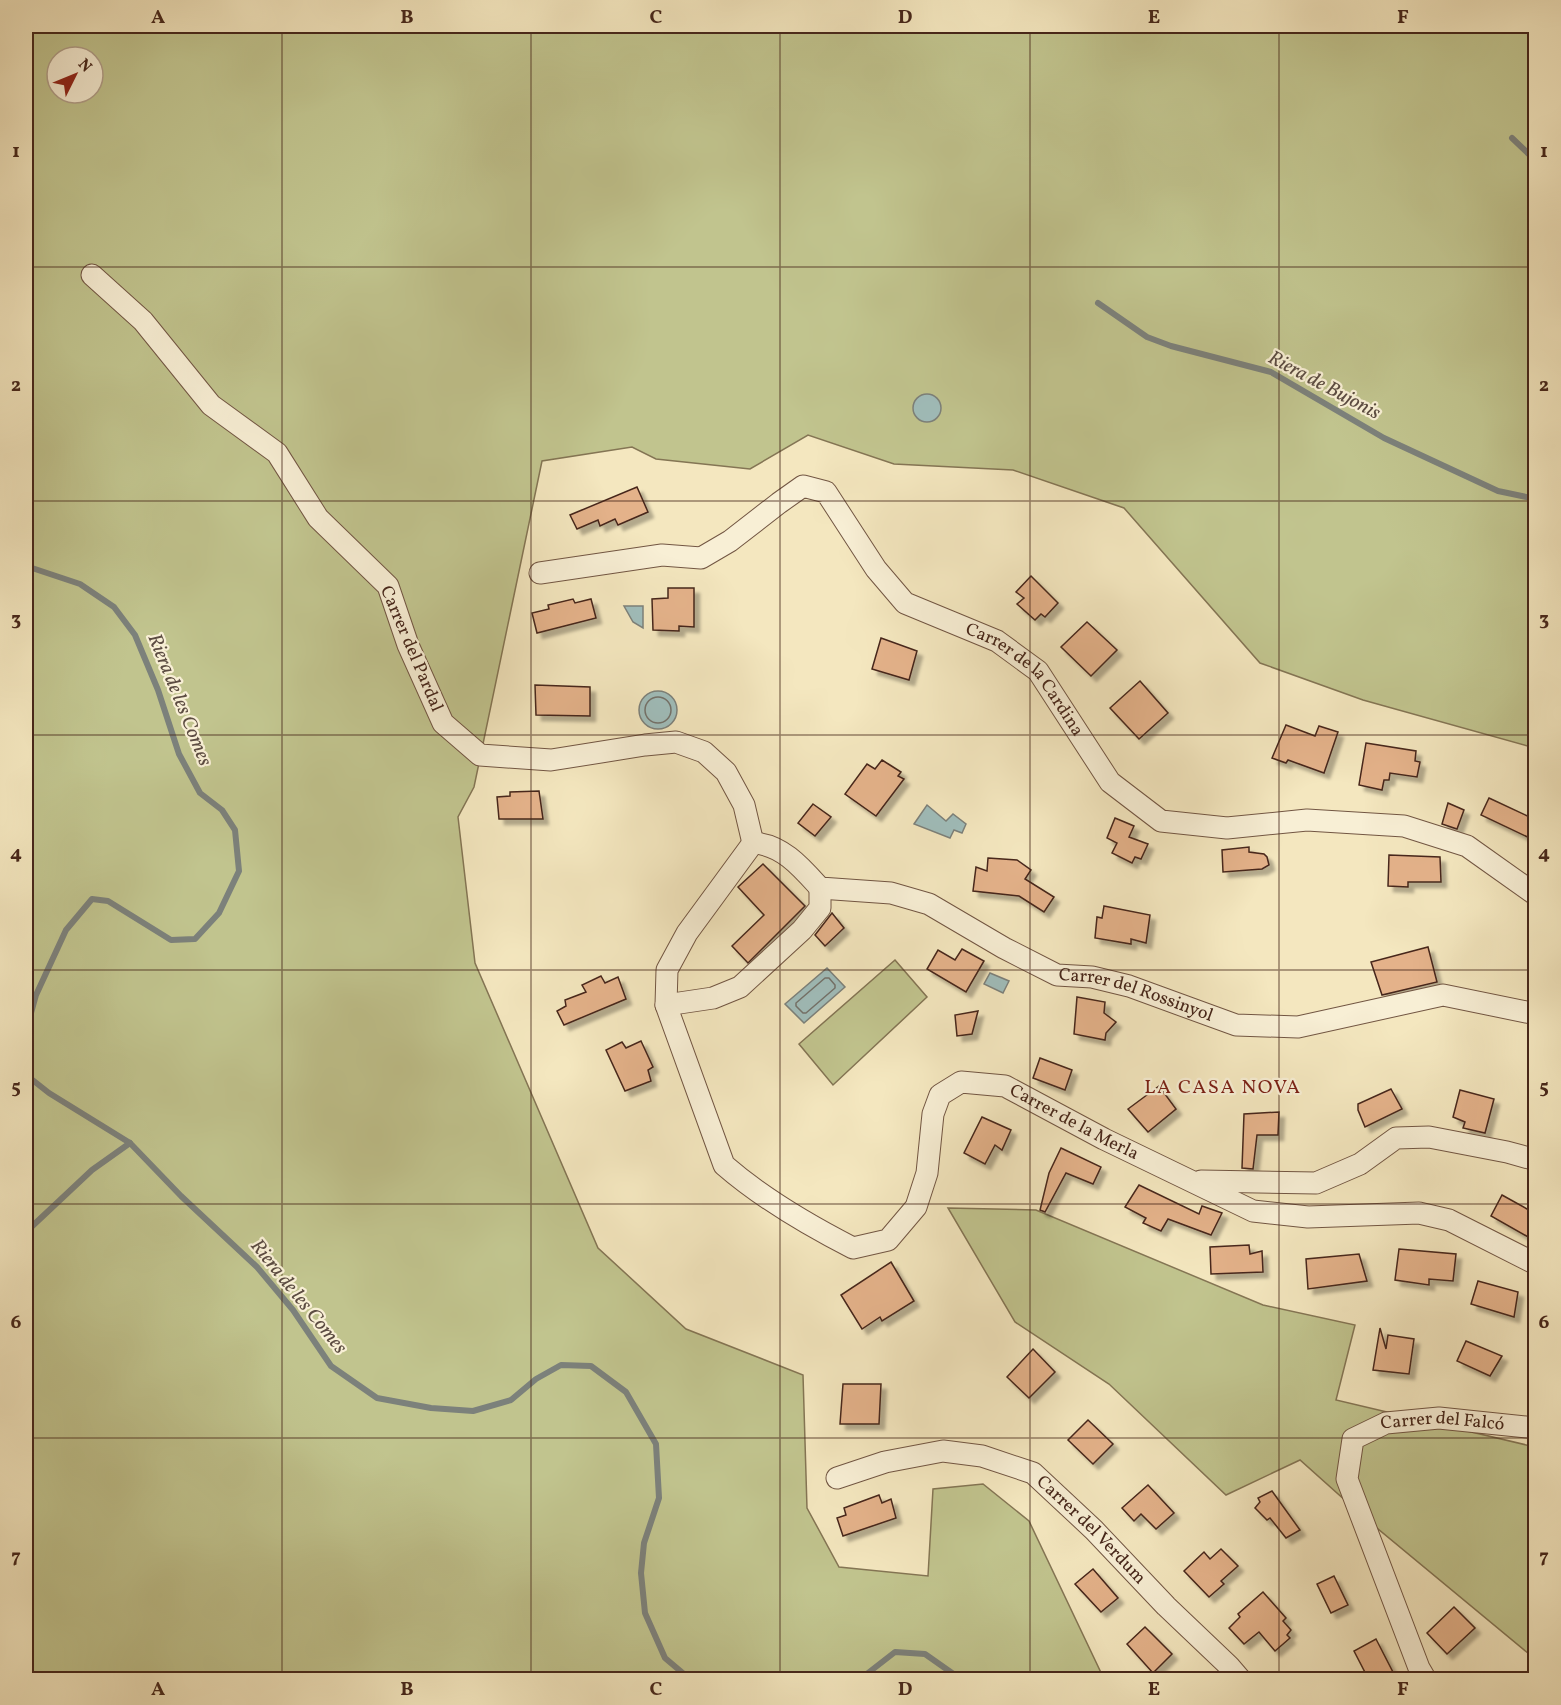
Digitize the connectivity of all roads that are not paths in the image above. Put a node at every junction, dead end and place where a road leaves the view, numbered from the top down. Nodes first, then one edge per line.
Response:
1 (92, 275) dead end
2 (540, 573) dead end
3 (759, 843) junction
4 (820, 888) junction
5 (1536, 895) edge
6 (666, 1005) junction
7 (1536, 1014) edge
8 (1536, 1160) edge
9 (1193, 1181) junction
10 (1536, 1264) edge
11 (1536, 1428) edge
12 (837, 1478) dead end
13 (1241, 1680) edge
14 (1426, 1680) edge

1 - 3 street, Carrer del Pardal
2 - 5 street, Carrer de la Cardina
3 - 4 street
3 - 6 street, Carrer de la Merla
4 - 6 street
4 - 7 street, Carrer del Rossinyol
6 - 9 street, Carrer de la Merla
8 - 9 street
9 - 10 street, Carrer de la Merla
11 - 14 street, Carrer del Falcó
12 - 13 street, Carrer del Verdum

